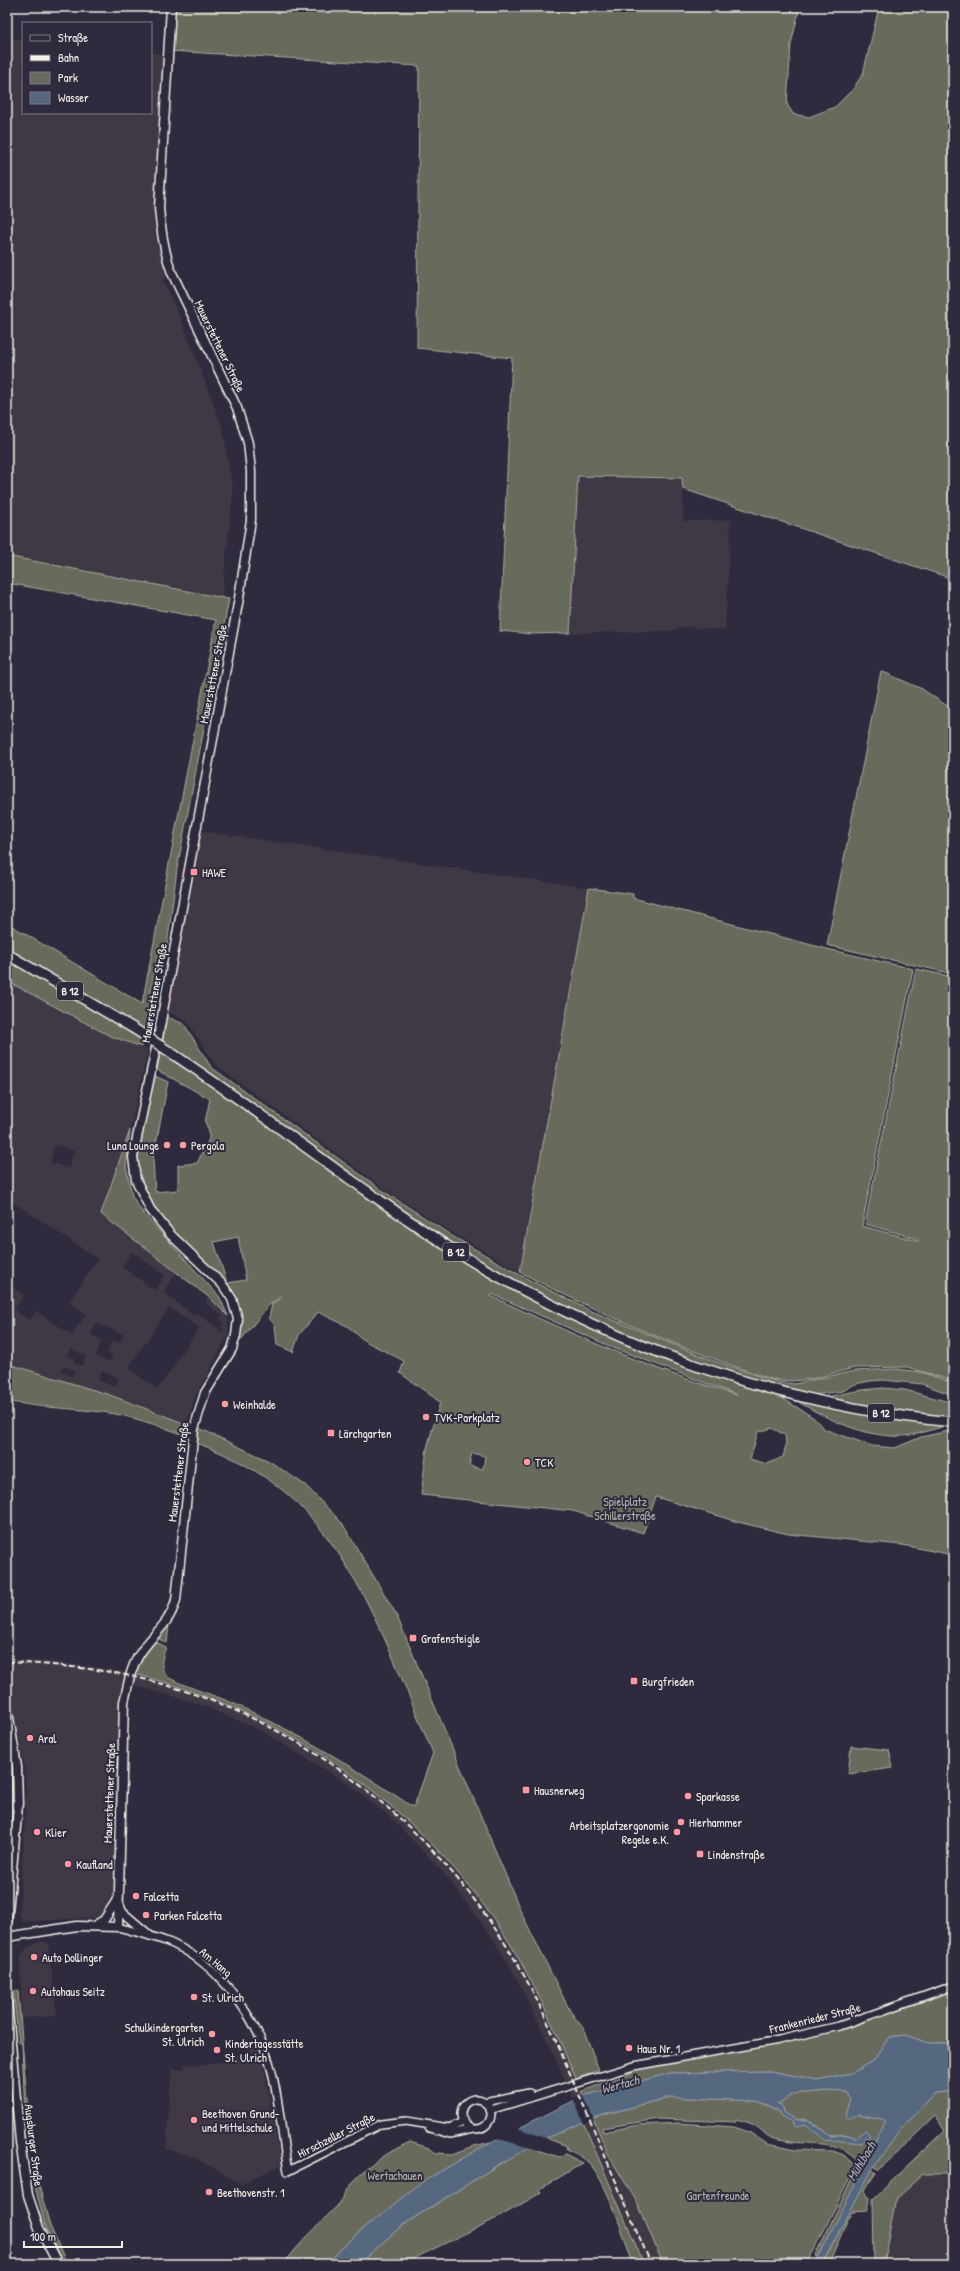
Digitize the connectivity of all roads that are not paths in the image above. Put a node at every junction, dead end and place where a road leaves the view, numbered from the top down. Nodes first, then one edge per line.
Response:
1 (171, 7) edge
2 (7, 954) edge
3 (953, 1422) edge
4 (7, 1704) edge
5 (118, 1901) junction
6 (7, 1923) edge
7 (93, 1926) junction
8 (118, 1927) junction
9 (149, 1935) junction
10 (7, 1937) edge
11 (953, 1986) edge
12 (7, 1999) edge
13 (502, 2101) junction
14 (484, 2102) junction
15 (490, 2110) junction
16 (463, 2120) junction
17 (473, 2129) junction
18 (450, 2131) junction
19 (288, 2171) joint
20 (58, 2264) edge

1 - 5 main road, Mauerstettener Straße
2 - 3 main road, B 12, bridge
4 - 6 main road
5 - 7 main road
5 - 8 main road, Mauerstettener Straße
5 - 9 main road
7 - 8 main road
7 - 10 main road
8 - 9 street, Am Hang
9 - 19 street, Am Hang
11 - 13 street, Frankenrieder Straße
12 - 20 main road, Augsburger Straße
13 - 14 street
13 - 15 street
14 - 15 street
14 - 16 street
15 - 17 street
16 - 17 street
16 - 18 street
17 - 18 street, Hirschzeller Straße
18 - 19 street, Hirschzeller Straße

